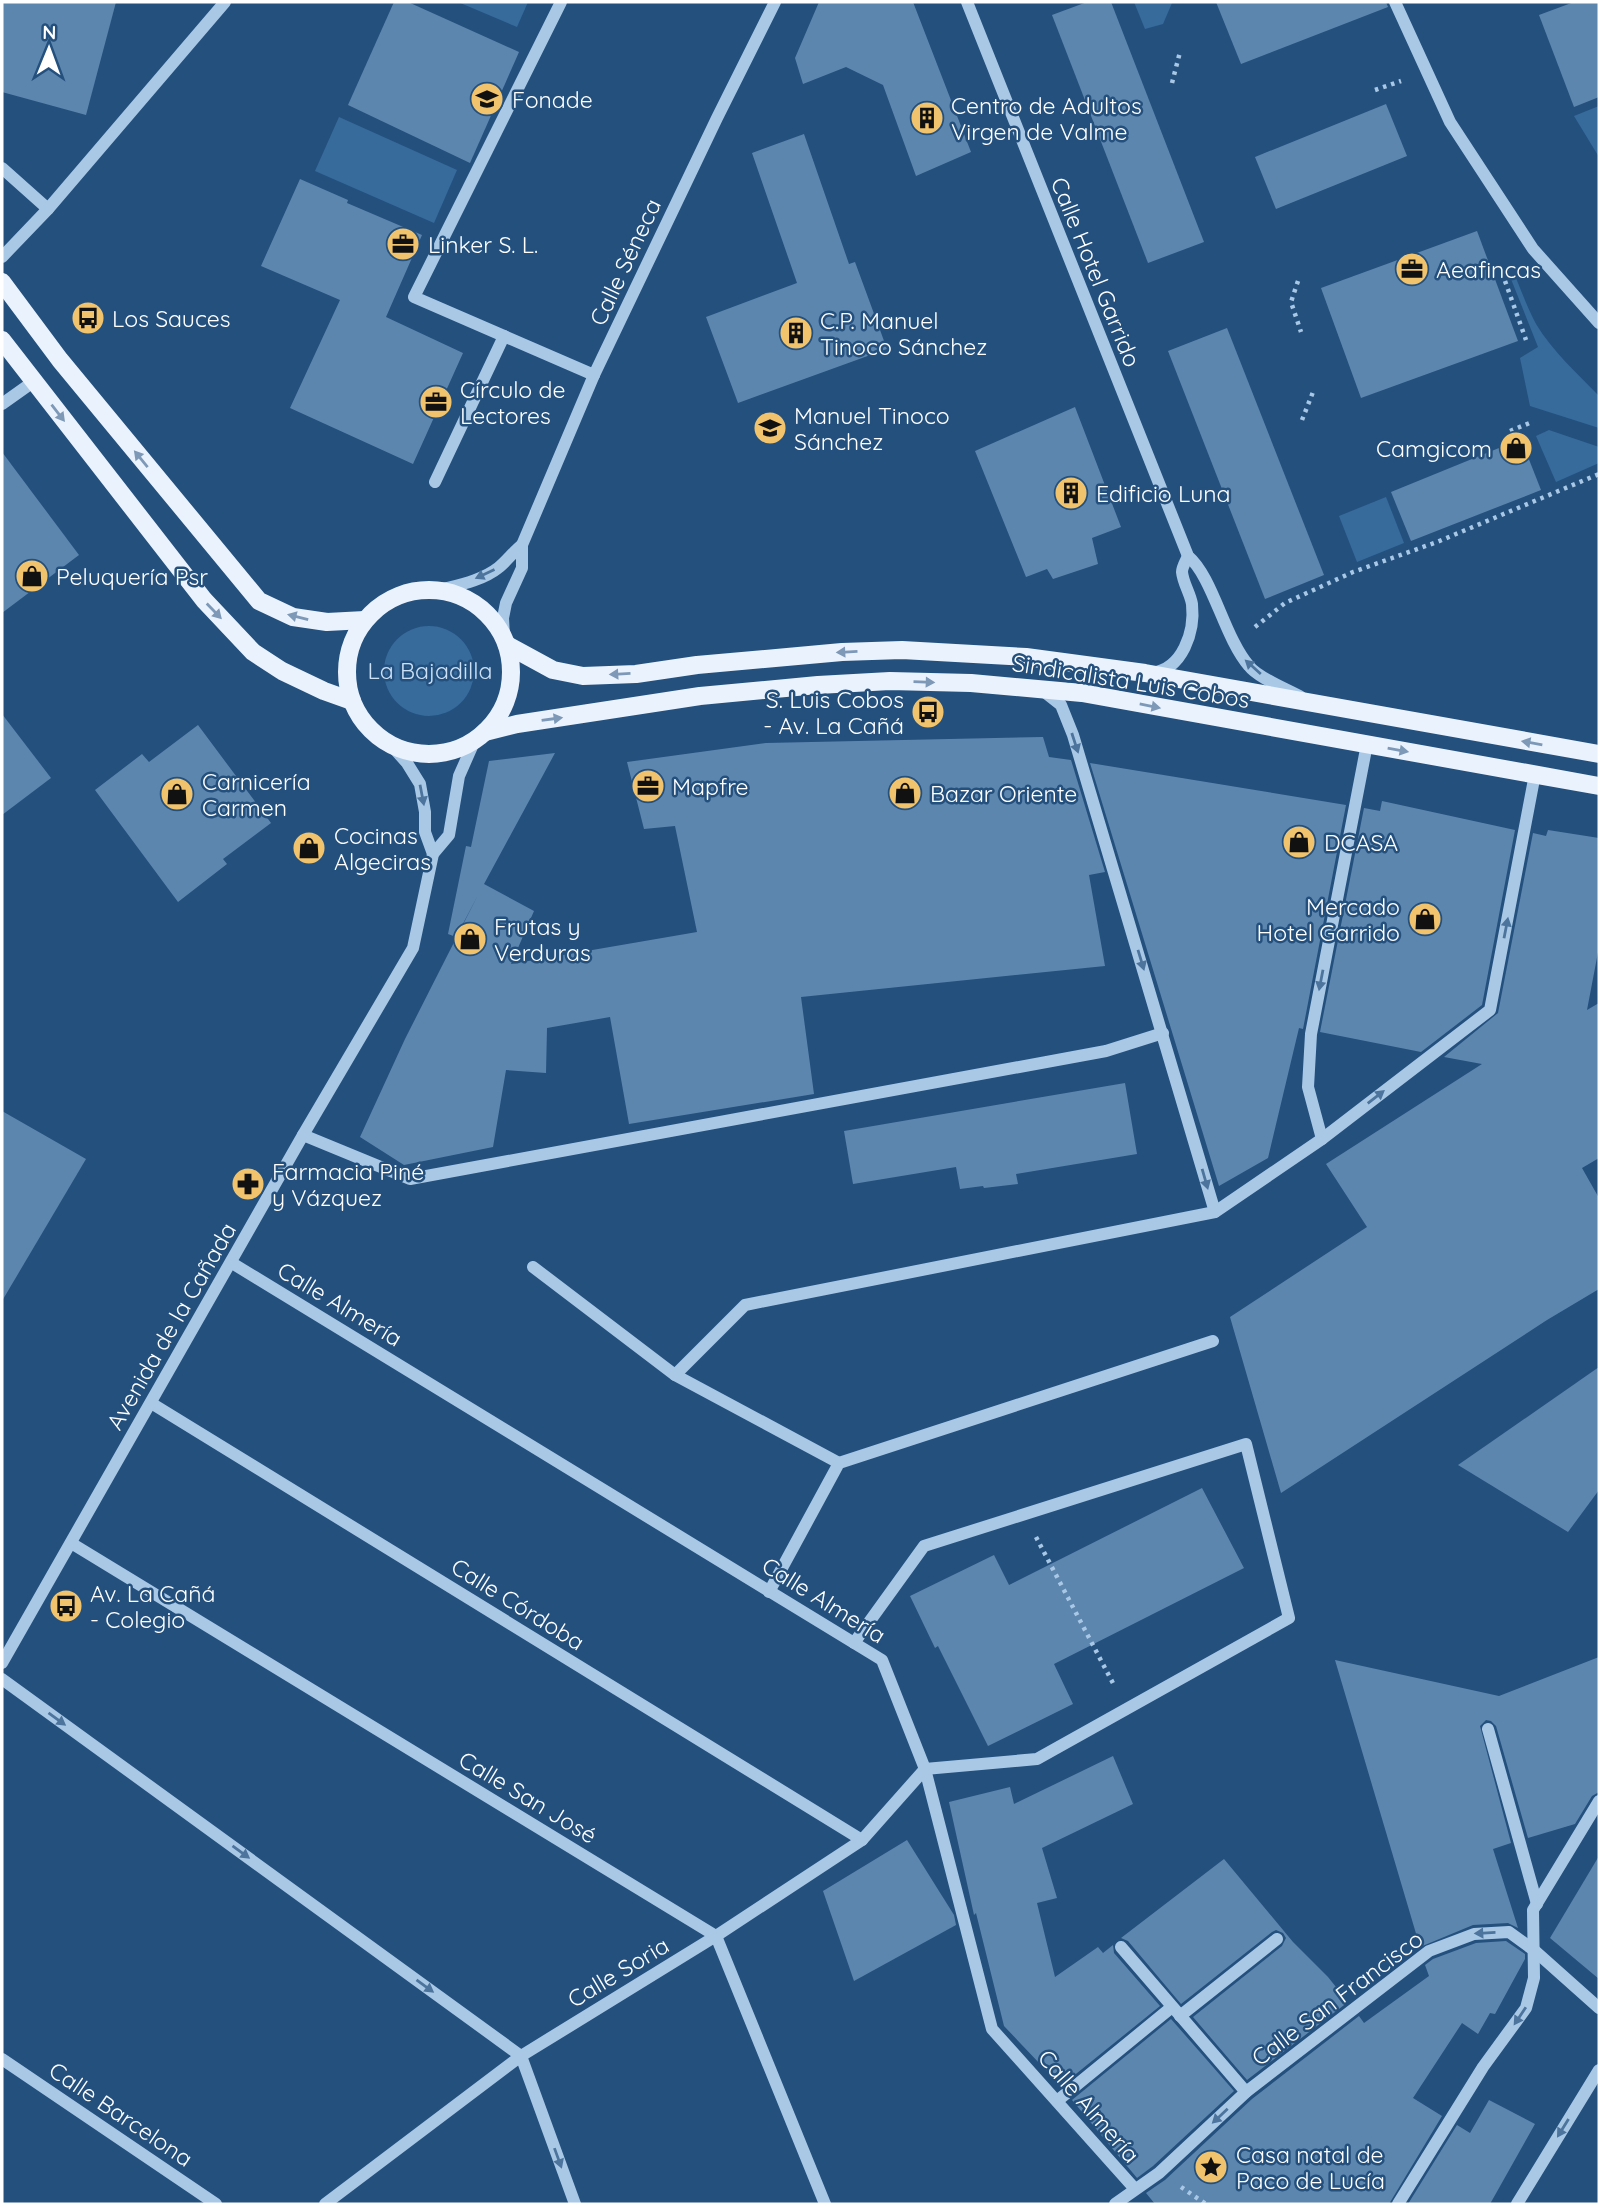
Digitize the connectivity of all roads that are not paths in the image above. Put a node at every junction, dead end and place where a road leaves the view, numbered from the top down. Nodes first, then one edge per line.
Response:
1 (225, 2) edge
2 (561, 2) edge
3 (967, 2) edge
4 (1395, 2) edge
5 (770, 3) edge
6 (2, 167) edge
7 (48, 209) junction
8 (2, 257) edge
9 (2, 282) edge
10 (1599, 323) edge
11 (504, 336) junction
12 (2, 340) edge
13 (594, 375) junction
14 (33, 382) junction
15 (2, 404) edge
16 (435, 481) dead end
17 (523, 545) junction
18 (1188, 556) junction
19 (440, 590) junction
20 (365, 620) junction
21 (505, 640) junction
22 (1144, 673) junction
23 (1039, 688) junction
24 (352, 701) junction
25 (1310, 702) junction
26 (479, 737) junction
27 (390, 744) junction
28 (1367, 744) junction
29 (1599, 754) edge
30 (1535, 774) junction
31 (1599, 786) edge
32 (433, 854) junction
33 (1163, 1033) junction
34 (303, 1135) junction
35 (1322, 1139) junction
36 (1215, 1212) junction
37 (232, 1263) junction
38 (533, 1267) dead end
39 (1213, 1341) dead end
40 (675, 1375) junction
41 (151, 1403) junction
42 (839, 1463) junction
43 (71, 1543) junction
44 (769, 1591) junction
45 (854, 1643) junction
46 (2, 1662) edge
47 (2, 1679) edge
48 (1488, 1729) dead end
49 (925, 1769) junction
50 (1599, 1801) edge
51 (862, 1840) junction
52 (1537, 1904) junction
53 (716, 1936) junction
54 (1276, 1939) dead end
55 (1121, 1947) dead end
56 (1535, 1951) junction
57 (1599, 2008) edge
58 (1176, 2012) junction
59 (521, 2056) junction
60 (2, 2059) edge
61 (1599, 2070) edge
62 (1246, 2092) junction
63 (1057, 2101) junction
64 (1135, 2189) junction
65 (216, 2204) edge
66 (325, 2204) edge
67 (575, 2204) edge
68 (825, 2204) edge
69 (1115, 2204) edge
70 (1398, 2204) edge
71 (1517, 2204) edge

1 - 7 street
2 - 11 street
3 - 18 street, Calle Hotel Garrido
4 - 10 street
5 - 13 street, Calle Séneca
6 - 7 street
7 - 8 street
20 -> 9 main road
11 - 13 street
11 - 16 street
12 - 14 main road
13 - 17 street, Calle Séneca
14 - 15 street
14 -> 24 main road
17 -> 19 street, Calle Séneca
17 - 21 street, Calle Séneca
18 - 22 street, Calle Hotel Garrido
25 -> 18 street, Calle Hotel Garrido
19 - 20 main road
19 - 21 main road
20 - 24 main road
22 -> 21 main road, Sindicalista Luis Cobos
21 - 26 main road
22 - 25 main road, Sindicalista Luis Cobos
26 -> 23 main road, Sindicalista Luis Cobos
23 -> 28 main road, Sindicalista Luis Cobos
23 -> 33 street
24 - 27 main road
29 -> 25 main road, Sindicalista Luis Cobos
26 - 27 main road
26 - 32 street, Avenida de la Cañada
27 -> 32 street, Avenida de la Cañada
28 -> 30 main road, Sindicalista Luis Cobos
28 -> 35 street
30 - 31 main road, Sindicalista Luis Cobos
35 -> 30 street
32 - 34 street, Avenida de la Cañada
33 - 34 street
33 -> 36 street
34 - 37 street, Avenida de la Cañada
35 - 36 street
36 - 40 street
37 - 41 street, Avenida de la Cañada
37 - 44 street, Calle Almería
38 - 40 street
39 - 42 street
40 - 42 street
41 - 43 street, Avenida de la Cañada
41 - 51 street, Calle Córdoba
42 - 44 street
43 - 46 street, Avenida de la Cañada
43 - 53 street, Calle San José
44 - 45 street, Calle Almería
45 - 49 street, Calle Almería
45 - 49 street
47 -> 59 street
48 - 52 street
49 - 51 street, Calle Soria
49 - 63 street, Calle Almería
50 - 52 street
51 - 53 street, Calle Soria
52 - 56 street
53 - 59 street, Calle Soria
53 - 68 street
54 - 58 street
55 - 58 street
56 - 57 street, Calle San Francisco
56 -> 62 street, Calle San Francisco
56 -> 70 street
58 - 62 street
58 - 63 street
59 - 66 street, Calle Soria
59 -> 67 street
60 - 65 street, Calle Barcelona
61 -> 71 street
62 -> 64 street, Calle San Francisco
63 - 64 street, Calle Almería
64 - 69 street, Calle San Francisco

